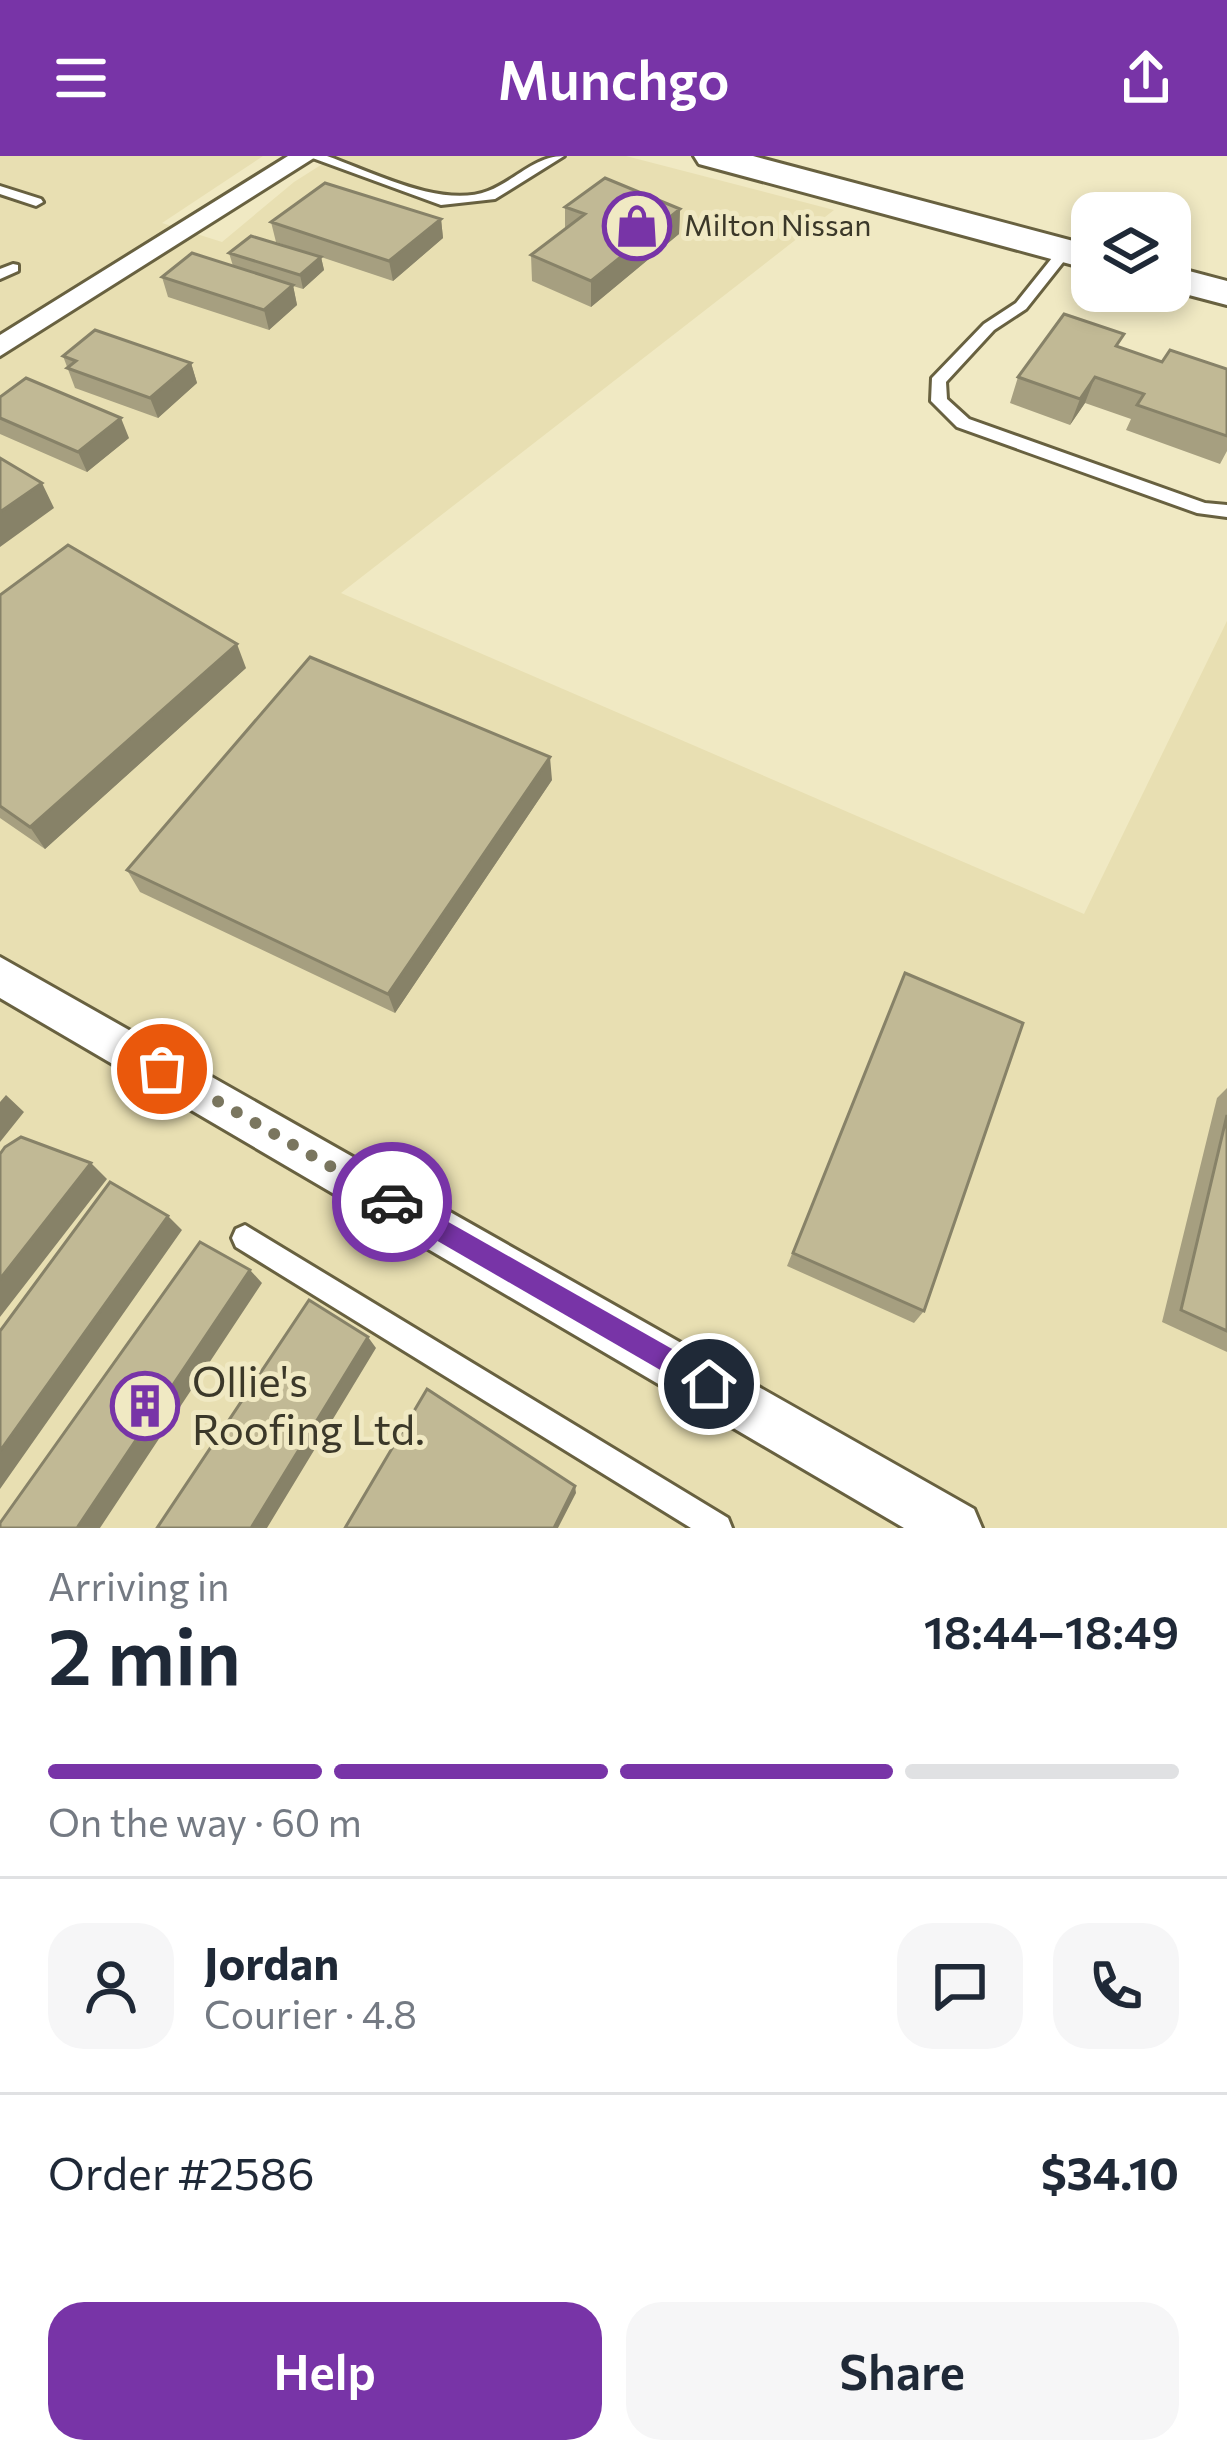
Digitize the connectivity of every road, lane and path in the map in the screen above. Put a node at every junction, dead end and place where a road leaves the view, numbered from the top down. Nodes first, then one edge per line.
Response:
1 (310, 156) edge
2 (557, 156) edge
3 (712, 156) edge
4 (0, 190) edge
5 (36, 202) dead end
6 (1071, 252) edge
7 (1071, 261) edge
8 (1191, 284) edge
9 (1227, 293) edge
10 (0, 346) edge
11 (1227, 511) edge
12 (0, 976) edge
13 (245, 1238) dead end
14 (718, 1528) edge
15 (955, 1528) edge

1 - 2 lane
1 - 10 street
3 - 6 main road
4 - 5 lane
7 - 11 lane
8 - 9 main road
12 - 15 street
13 - 14 lane

